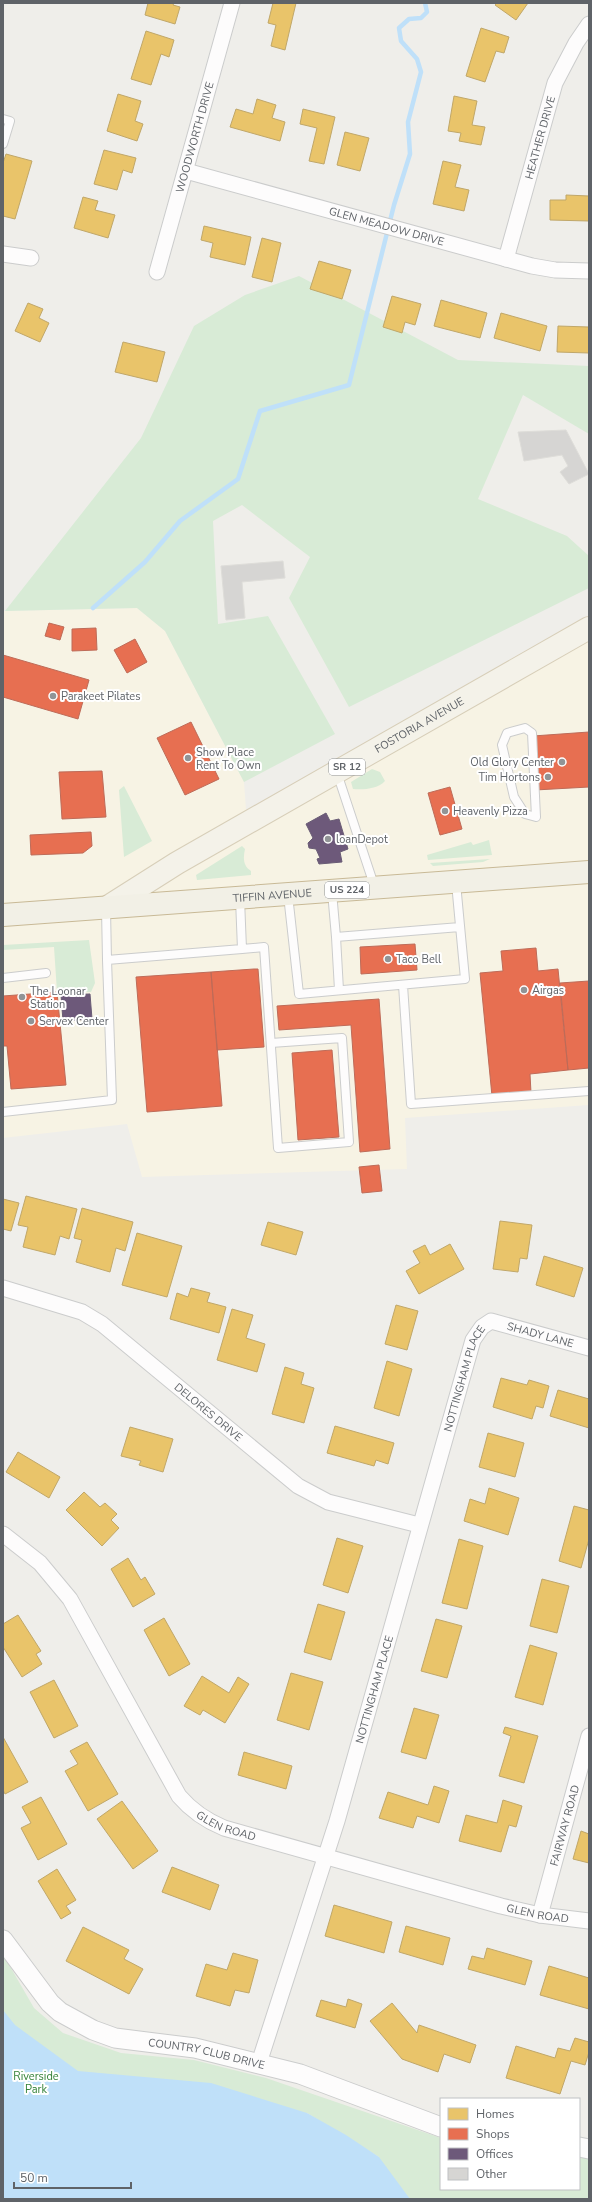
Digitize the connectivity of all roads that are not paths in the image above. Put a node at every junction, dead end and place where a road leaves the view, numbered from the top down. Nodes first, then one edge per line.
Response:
1 (232, 3) edge
2 (589, 24) edge
3 (3, 119) edge
4 (3, 144) edge
5 (186, 171) junction
6 (3, 254) edge
7 (31, 258) dead end
8 (506, 259) junction
9 (589, 271) edge
10 (157, 272) dead end
11 (589, 628) edge
12 (337, 772) junction
13 (536, 817) joint
14 (589, 872) edge
15 (456, 882) junction
16 (375, 888) junction
17 (332, 892) junction
18 (288, 895) junction
19 (240, 899) junction
20 (106, 908) junction
21 (3, 915) edge
22 (460, 927) junction
23 (336, 937) junction
24 (242, 949) junction
25 (107, 960) junction
26 (46, 973) dead end
27 (3, 978) edge
28 (403, 985) junction
29 (339, 990) junction
30 (271, 1043) junction
31 (589, 1091) edge
32 (3, 1112) edge
33 (3, 1288) edge
34 (491, 1322) joint
35 (589, 1348) edge
36 (419, 1525) junction
37 (3, 1534) edge
38 (589, 1736) edge
39 (324, 1857) junction
40 (540, 1915) junction
41 (589, 1921) edge
42 (3, 1940) edge
43 (259, 2062) junction
44 (440, 2127) edge

1 - 5 street, WOODWORTH DRIVE
2 - 8 street, HEATHER DRIVE
3 - 4 lane
5 - 8 street, GLEN MEADOW DRIVE
5 - 10 street, WOODWORTH DRIVE
6 - 7 street
8 - 9 street, GLEN MEADOW DRIVE
11 - 12 main road, FOSTORIA AVENUE / SR 12
12 - 16 lane
12 - 20 main road, FOSTORIA AVENUE / SR 12
13 - 13 lane
14 - 15 highway, TIFFIN AVENUE / US 224
15 - 16 highway, TIFFIN AVENUE / US 224
15 - 22 lane
16 - 17 highway, TIFFIN AVENUE / US 224
17 - 18 highway, TIFFIN AVENUE / US 224
17 - 23 lane
18 - 19 highway, TIFFIN AVENUE / US 224
18 - 29 lane
19 - 20 highway, TIFFIN AVENUE / US 224
19 - 24 lane
20 - 21 highway, TIFFIN AVENUE / US 224
20 - 25 lane
22 - 23 lane
22 - 28 lane
23 - 29 lane
24 - 25 lane
24 - 30 lane
25 - 32 lane
26 - 27 lane
28 - 29 lane
28 - 31 lane
30 - 30 lane
33 - 36 street, DELORES DRIVE
34 - 35 street, SHADY LANE
34 - 36 street, NOTTINGHAM PLACE
36 - 39 street, NOTTINGHAM PLACE
37 - 39 street, GLEN ROAD
38 - 40 street, FAIRWAY ROAD
39 - 40 street, GLEN ROAD
39 - 43 street, NOTTINGHAM PLACE
40 - 41 street, GLEN ROAD
42 - 43 street, COUNTRY CLUB DRIVE
43 - 44 street, COUNTRY CLUB DRIVE

